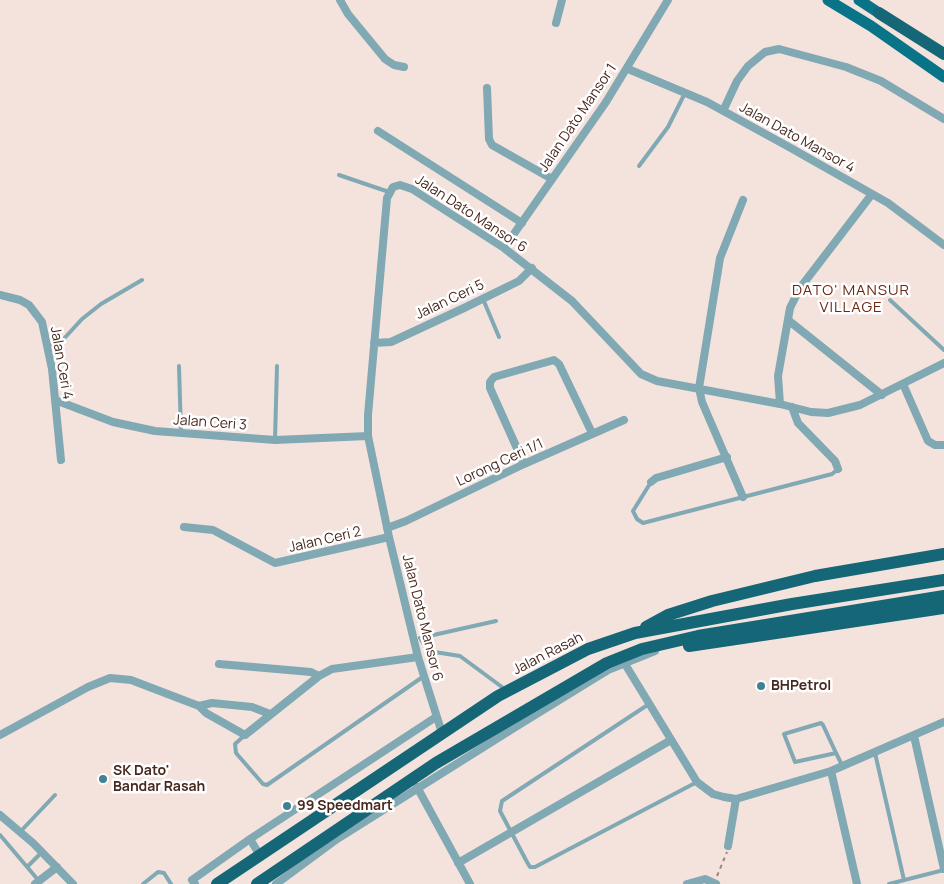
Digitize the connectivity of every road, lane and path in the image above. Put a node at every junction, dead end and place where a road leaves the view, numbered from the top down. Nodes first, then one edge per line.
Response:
1 (340, 0) edge
2 (562, 0) edge
3 (668, 0) edge
4 (828, 0) edge
5 (859, 0) edge
6 (879, 13) junction
7 (556, 22) dead end
8 (871, 26) junction
9 (944, 54) edge
10 (944, 58) edge
11 (404, 67) dead end
12 (628, 69) junction
13 (944, 77) edge
14 (944, 86) edge
15 (487, 88) dead end
16 (685, 93) junction
17 (724, 111) junction
18 (944, 119) edge
19 (378, 131) dead end
20 (640, 166) dead end
21 (339, 176) dead end
22 (552, 179) junction
23 (389, 192) junction
24 (872, 194) junction
25 (743, 200) dead end
26 (522, 222) junction
27 (944, 245) edge
28 (504, 248) junction
29 (532, 268) junction
30 (142, 280) dead end
31 (0, 295) edge
32 (483, 299) junction
33 (890, 300) dead end
34 (788, 320) junction
35 (499, 337) dead end
36 (374, 343) junction
37 (48, 346) junction
38 (944, 350) edge
39 (944, 363) edge
40 (179, 366) dead end
41 (277, 366) dead end
42 (903, 384) junction
43 (699, 388) junction
44 (882, 395) junction
45 (56, 400) junction
46 (780, 404) junction
47 (792, 407) junction
48 (624, 420) dead end
49 (592, 433) junction
50 (181, 434) junction
51 (368, 436) junction
52 (275, 440) junction
53 (944, 445) edge
54 (727, 457) junction
55 (61, 460) dead end
56 (524, 464) junction
57 (838, 469) joint
58 (651, 482) joint
59 (743, 497) junction
60 (184, 527) dead end
61 (387, 528) junction
62 (389, 537) junction
63 (944, 554) edge
64 (944, 580) edge
65 (944, 596) edge
66 (942, 611) edge
67 (496, 621) dead end
68 (636, 633) junction
69 (417, 638) junction
70 (655, 651) junction
71 (418, 657) junction
72 (606, 663) junction
73 (218, 664) dead end
74 (625, 664) junction
75 (319, 676) junction
76 (424, 676) junction
77 (508, 691) junction
78 (649, 704) junction
79 (200, 706) junction
80 (270, 714) junction
81 (436, 717) junction
82 (944, 722) edge
83 (442, 733) junction
84 (0, 735) edge
85 (244, 736) junction
86 (914, 736) junction
87 (671, 740) junction
88 (836, 752) junction
89 (875, 753) junction
90 (843, 767) junction
91 (832, 771) junction
92 (696, 782) junction
93 (417, 788) junction
94 (55, 795) dead end
95 (736, 798) junction
96 (0, 816) edge
97 (20, 832) junction
98 (510, 833) junction
99 (0, 836) edge
100 (250, 839) junction
101 (728, 846) joint
102 (42, 852) junction
103 (259, 854) junction
104 (458, 863) junction
105 (28, 866) junction
106 (57, 867) junction
107 (944, 870) edge
108 (904, 880) junction
109 (37, 882) edge
110 (191, 883) edge
111 (714, 883) edge
112 (73, 884) edge
113 (143, 884) edge
114 (171, 884) edge
115 (217, 884) edge
116 (257, 884) edge
117 (276, 884) edge
118 (470, 884) edge
119 (687, 884) edge
120 (857, 884) edge
121 (889, 884) edge

1 - 11 street
2 - 7 street
3 - 12 street, Jalan Dato Mansor 1
4 - 8 main road
5 - 6 main road
6 - 9 highway
6 - 10 main road
8 - 13 main road
8 - 14 main road
12 - 16 street, Jalan Dato Mansor 4
12 - 22 street, Jalan Dato Mansor 1
15 - 22 street
16 - 17 street, Jalan Dato Mansor 4
16 - 20 lane
17 - 18 street
17 - 24 street, Jalan Dato Mansor 4
19 - 26 street
21 - 23 lane
22 - 26 street, Jalan Dato Mansor 1
23 - 28 street, Jalan Dato Mansor 6
23 - 36 street, Jalan Dato Mansor 6
24 - 27 street, Jalan Dato Mansor 4
24 - 34 street
25 - 43 street
26 - 28 street, Jalan Dato Mansor 1
28 - 29 street, Jalan Dato Mansor 6
29 - 32 street, Jalan Ceri 5
29 - 43 street, Jalan Dato Mansor 6
30 - 37 lane
31 - 37 street, Jalan Ceri 4
32 - 35 lane
32 - 36 street, Jalan Ceri 5
33 - 38 lane
34 - 44 street
34 - 46 street
36 - 51 street, Jalan Dato Mansor 6
37 - 45 street, Jalan Ceri 4
39 - 42 street, Jalan Dato Mansor 6
40 - 50 lane
41 - 52 lane
42 - 44 street, Jalan Dato Mansor 6
42 - 53 street
43 - 46 street, Jalan Dato Mansor 6
43 - 54 street
44 - 47 street, Jalan Dato Mansor 6
45 - 50 street, Jalan Ceri 3
45 - 55 street, Jalan Ceri 4
46 - 47 street, Jalan Dato Mansor 6
47 - 57 street
48 - 49 street, Lorong Ceri 1/1
49 - 56 street, Lorong Ceri 1/1
49 - 56 street
50 - 52 street, Jalan Ceri 3
51 - 52 street, Jalan Ceri 3
51 - 61 street, Jalan Dato Mansor 6
54 - 58 street
54 - 59 street
56 - 61 street, Lorong Ceri 1/1
57 - 59 lane
58 - 59 lane
60 - 62 street, Jalan Ceri 2
61 - 62 street, Jalan Dato Mansor 6
62 - 69 street, Jalan Dato Mansor 6
63 - 68 highway
64 - 68 highway, Jalan Rasah
65 - 72 highway
66 - 70 highway
67 - 69 lane
68 - 77 highway, Jalan Rasah
69 - 71 street, Jalan Dato Mansor 6
69 - 77 lane
70 - 72 highway
70 - 74 street
71 - 75 street
71 - 76 street, Jalan Dato Mansor 6
72 - 116 highway
73 - 75 street
74 - 78 street
74 - 93 street
75 - 80 street
76 - 81 street, Jalan Dato Mansor 6
76 - 85 lane
77 - 83 highway, Jalan Rasah
78 - 87 street
78 - 98 lane
79 - 80 street
79 - 84 street
79 - 85 street
80 - 85 street
81 - 83 street, Jalan Dato Mansor 6
81 - 100 street
82 - 86 street
83 - 103 highway, Jalan Rasah
86 - 89 street
86 - 107 street
87 - 92 street
87 - 98 street
88 - 88 lane
88 - 90 lane
89 - 90 street
89 - 108 lane
90 - 91 street
91 - 95 street
91 - 120 street
92 - 95 street
92 - 98 lane
93 - 104 street
93 - 117 street
94 - 97 lane
95 - 101 street
96 - 97 street
97 - 102 street
98 - 104 street
99 - 105 lane
100 - 103 street
100 - 110 street
101 - 111 path
102 - 105 lane
102 - 106 street
103 - 115 highway, Jalan Rasah
104 - 118 street
105 - 109 lane
106 - 109 street
106 - 112 street
107 - 108 lane
108 - 121 lane
111 - 119 street
113 - 114 lane

